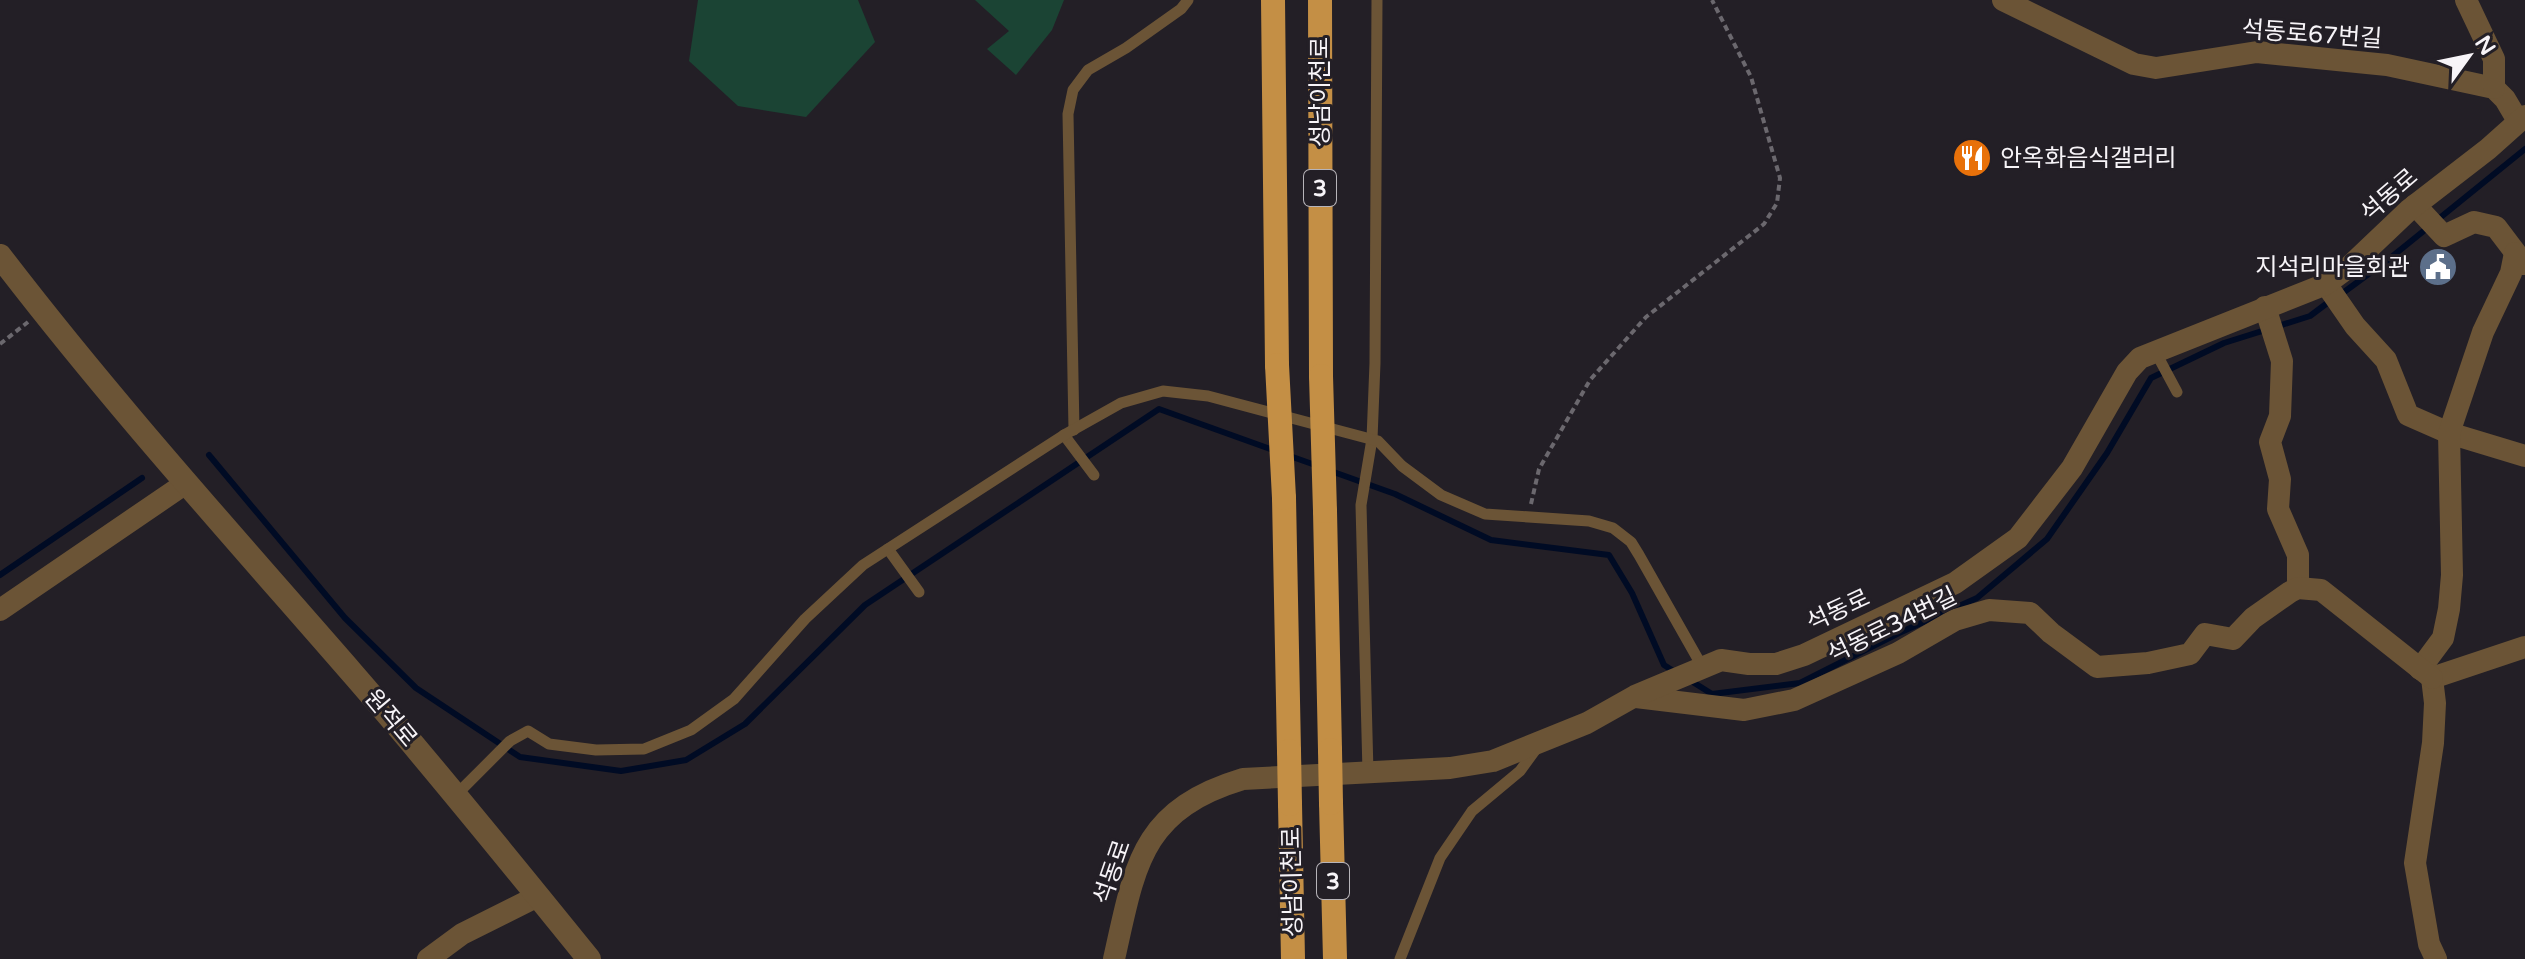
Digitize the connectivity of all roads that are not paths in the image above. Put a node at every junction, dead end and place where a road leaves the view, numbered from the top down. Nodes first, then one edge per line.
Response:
1 (1188, 0) edge
2 (1273, 0) edge
3 (1320, 0) edge
4 (1377, 0) edge
5 (2003, 0) edge
6 (2466, 0) edge
7 (2494, 88) junction
8 (2521, 119) edge
9 (2419, 209) junction
10 (0, 256) edge
11 (2520, 259) edge
12 (2333, 295) junction
13 (2266, 311) junction
14 (2158, 356) junction
15 (2174, 387) dead end
16 (2449, 433) junction
17 (1070, 437) junction
18 (1372, 439) junction
19 (2525, 456) edge
20 (1090, 471) dead end
21 (186, 483) junction
22 (891, 553) junction
23 (2298, 588) junction
24 (916, 589) dead end
25 (0, 610) edge
26 (2525, 647) edge
27 (1700, 669) junction
28 (2426, 673) junction
29 (1635, 696) junction
30 (1540, 743) junction
31 (1368, 772) junction
32 (456, 795) junction
33 (538, 896) junction
34 (428, 959) edge
35 (589, 959) edge
36 (1114, 959) edge
37 (1293, 959) edge
38 (1335, 959) edge
39 (1400, 959) edge
40 (2436, 959) edge

1 - 17 lane
2 - 37 highway, 성남이천로 / 3, bridge
3 - 38 highway, 성남이천로 / 3, bridge
4 - 18 lane
5 - 7 street, 석동로67번길
6 - 7 street
7 - 8 street
8 - 9 street, 석동로
9 - 11 street
9 - 12 street, 석동로
10 - 21 street, 원적로
11 - 16 street
12 - 13 street, 석동로
12 - 16 street
13 - 14 street, 석동로
13 - 23 street
14 - 15 lane
14 - 27 street, 석동로
16 - 19 street
16 - 28 street
17 - 18 lane
17 - 20 lane
17 - 22 lane
18 - 27 lane
18 - 31 lane
21 - 25 street
21 - 32 street, 원적로
22 - 24 lane
22 - 32 lane
23 - 28 street
23 - 29 street, 석동로34번길
26 - 28 street
27 - 29 street, 석동로
28 - 40 street
29 - 30 street, 석동로
30 - 31 street, 석동로
30 - 39 lane
31 - 36 street, 석동로
32 - 33 street, 원적로
33 - 34 street
33 - 35 street, 원적로

